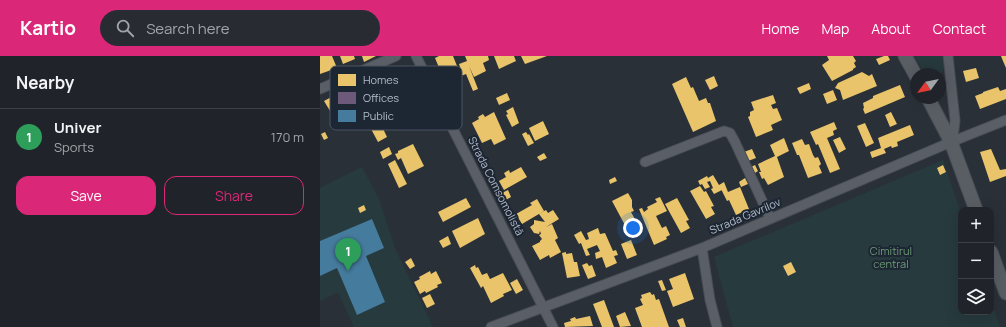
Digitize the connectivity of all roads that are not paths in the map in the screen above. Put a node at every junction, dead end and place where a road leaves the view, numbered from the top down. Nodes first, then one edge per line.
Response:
1 (396, 56) edge
2 (416, 56) edge
3 (905, 56) edge
4 (948, 56) edge
5 (373, 66) edge
6 (421, 66) edge
7 (912, 68) edge
8 (330, 85) edge
9 (320, 89) edge
10 (931, 104) edge
11 (1006, 120) edge
12 (454, 130) edge
13 (951, 142) junction
14 (645, 162) dead end
15 (975, 207) edge
16 (770, 218) junction
17 (702, 248) junction
18 (994, 260) edge
19 (1006, 293) edge
20 (544, 307) junction
21 (491, 327) edge
22 (553, 327) edge
23 (717, 327) edge

1 - 5 street
2 - 6 street, Strada Comsomolistă
3 - 7 main road
4 - 13 street
8 - 9 street
10 - 13 main road
11 - 13 street, Strada Gavrilov
12 - 20 street, Strada Comsomolistă
13 - 15 main road
13 - 16 street, Strada Gavrilov
14 - 16 street
16 - 17 street, Strada Gavrilov
17 - 20 street, Strada Gavrilov
17 - 23 street
18 - 19 main road
20 - 21 street, Strada Gavrilov
20 - 22 street, Strada Comsomolistă

